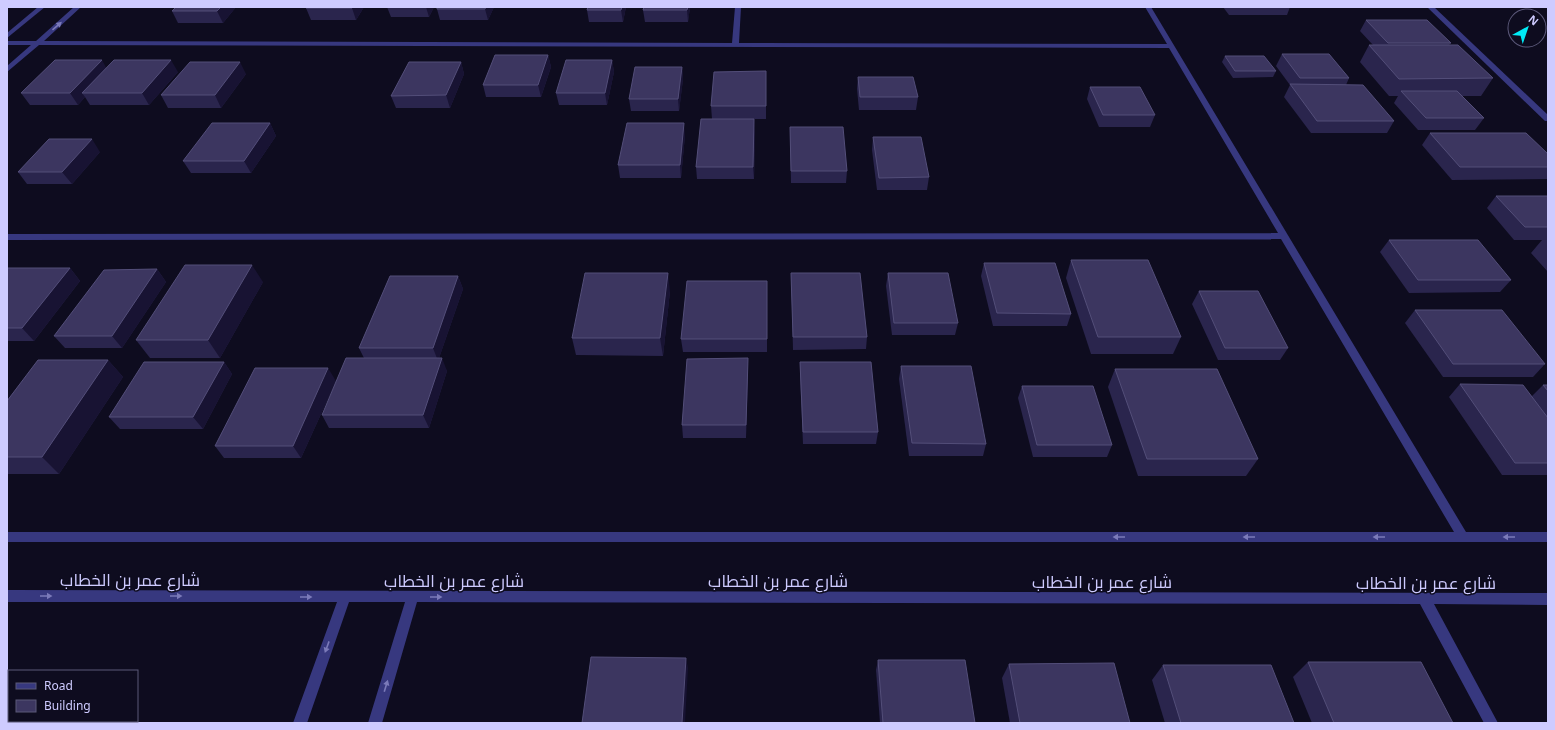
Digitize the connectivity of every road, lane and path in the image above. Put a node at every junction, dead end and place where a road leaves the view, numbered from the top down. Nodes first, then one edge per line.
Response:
1 (42, 7) edge
2 (78, 7) edge
3 (738, 7) edge
4 (1148, 7) edge
5 (1430, 7) edge
6 (7, 36) edge
7 (7, 43) edge
8 (37, 43) junction
9 (735, 45) junction
10 (1171, 46) junction
11 (7, 70) edge
12 (1548, 119) edge
13 (1284, 236) junction
14 (7, 237) edge
15 (7, 537) edge
16 (1463, 537) junction
17 (1548, 537) edge
18 (7, 596) edge
19 (413, 596) junction
20 (345, 597) junction
21 (1424, 599) junction
22 (1548, 599) edge
23 (300, 723) edge
24 (374, 723) edge
25 (1491, 723) edge

1 - 6 street
8 -> 2 street
3 - 9 street
4 - 10 street
5 - 12 street
7 - 8 street
8 - 9 street
8 - 11 street
9 - 10 street
10 - 13 street
13 - 14 street
13 - 16 street
16 -> 15 street
17 -> 16 street
18 -> 20 street, شارع عمر بن الخطاب
19 - 20 street, شارع عمر بن الخطاب
19 -> 21 street, شارع عمر بن الخطاب
24 -> 19 street
20 -> 23 street
21 - 22 street, شارع عمر بن الخطاب
21 - 25 street

